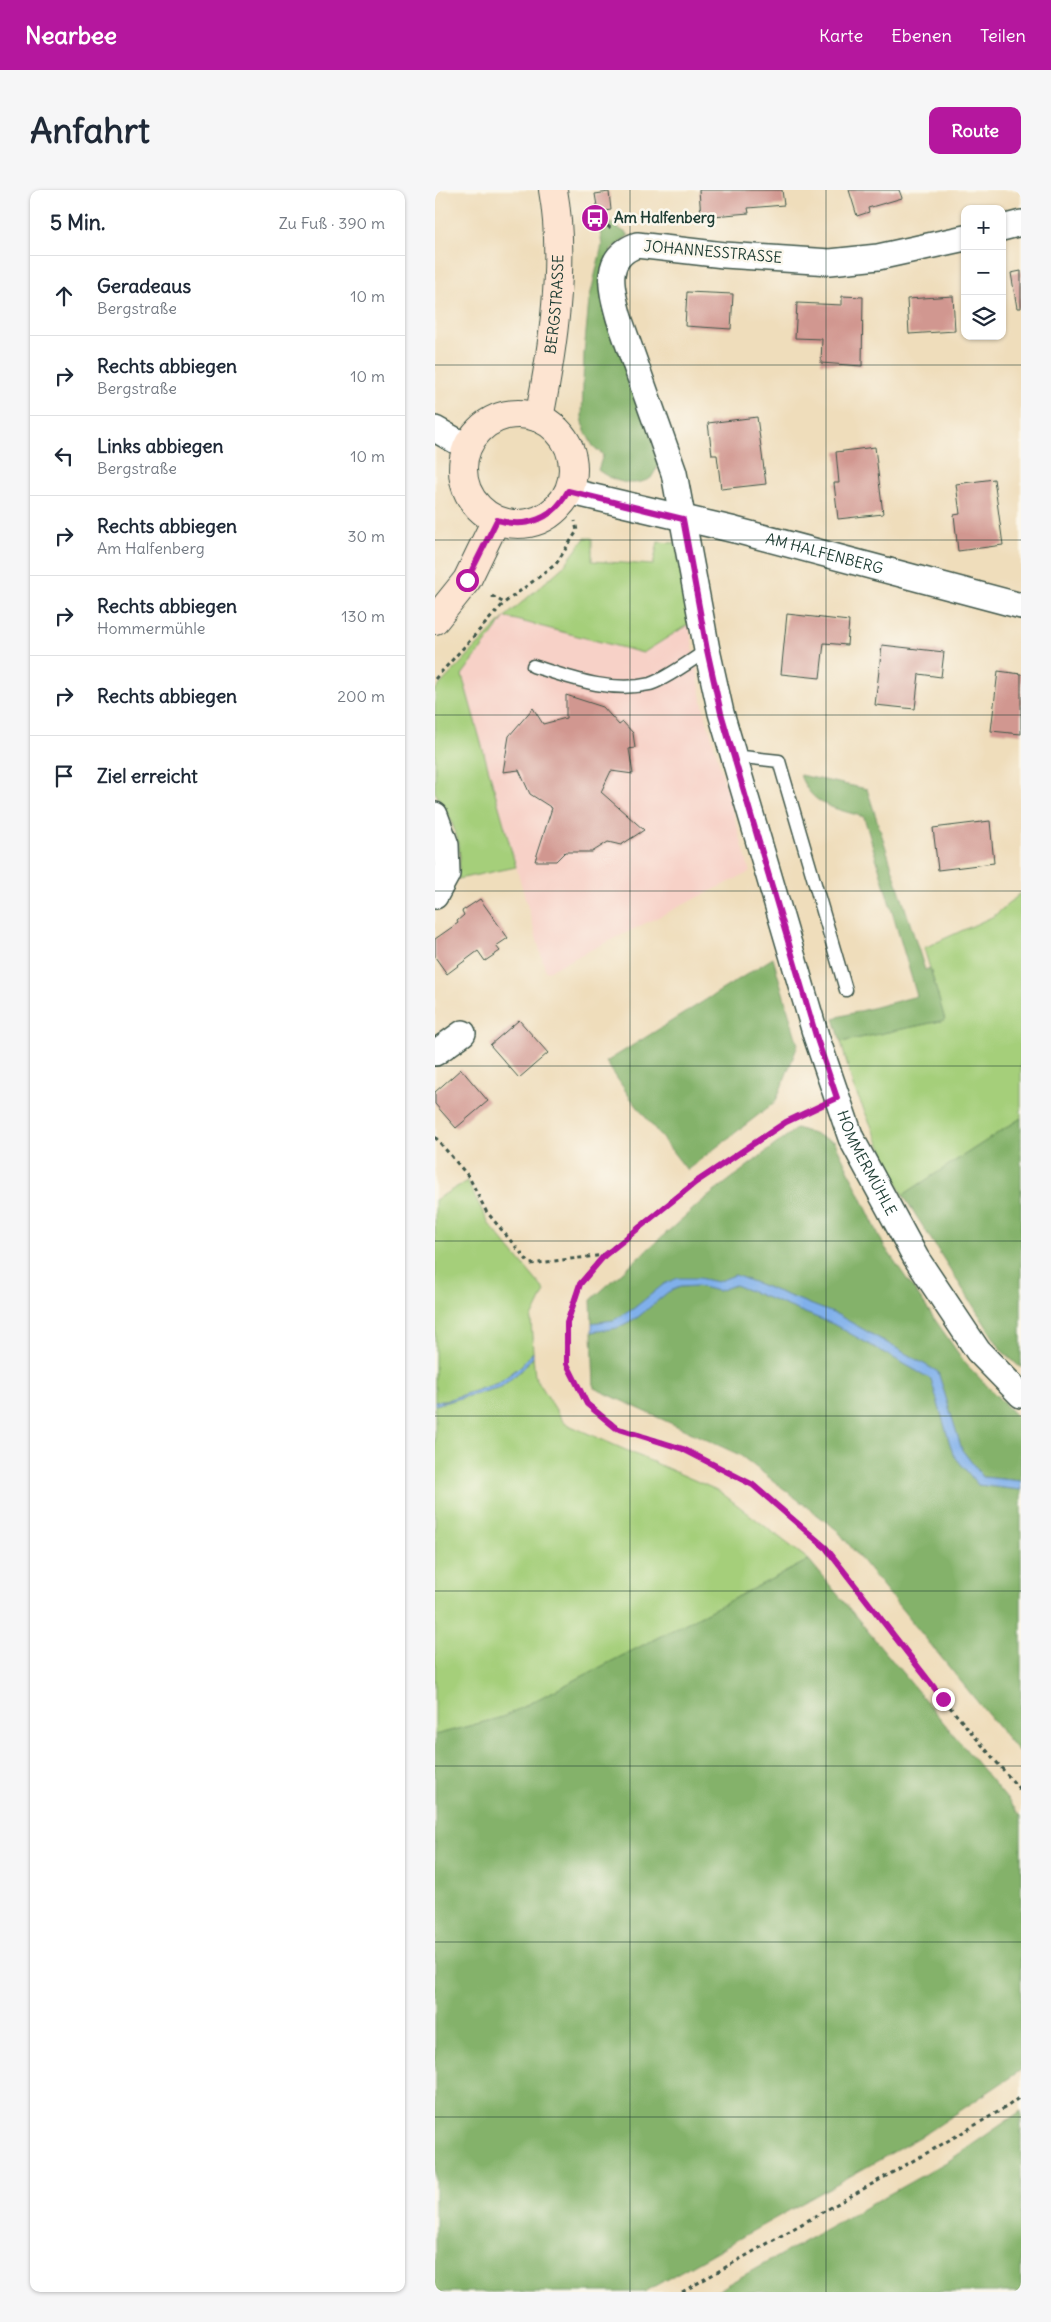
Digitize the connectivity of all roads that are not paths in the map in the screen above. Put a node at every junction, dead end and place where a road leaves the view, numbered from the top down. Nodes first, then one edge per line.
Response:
1 (554, 198) edge
2 (1021, 223) edge
3 (1006, 227) edge
4 (961, 239) edge
5 (539, 418) junction
6 (435, 429) edge
7 (467, 447) junction
8 (568, 491) junction
9 (683, 519) junction
10 (497, 520) junction
11 (1021, 606) edge
12 (435, 620) edge
13 (707, 650) junction
14 (533, 666) dead end
15 (734, 756) junction
16 (435, 816) edge
17 (435, 896) edge
18 (846, 990) dead end
19 (463, 1033) dead end
20 (435, 1053) edge
21 (1021, 1395) edge

1 - 5 main road, BERGSTRASSE
2 - 3 street
4 - 9 street, JOHANNESSTRASSE
5 - 7 main road
5 - 8 main road
6 - 7 street
7 - 10 main road
8 - 9 street, AM HALFENBERG
8 - 10 main road
9 - 11 street, AM HALFENBERG
9 - 13 street, HOMMERMÜHLE
10 - 12 main road
13 - 14 lane
13 - 15 street, HOMMERMÜHLE
15 - 18 lane
15 - 21 street, HOMMERMÜHLE
16 - 17 street
19 - 20 street

